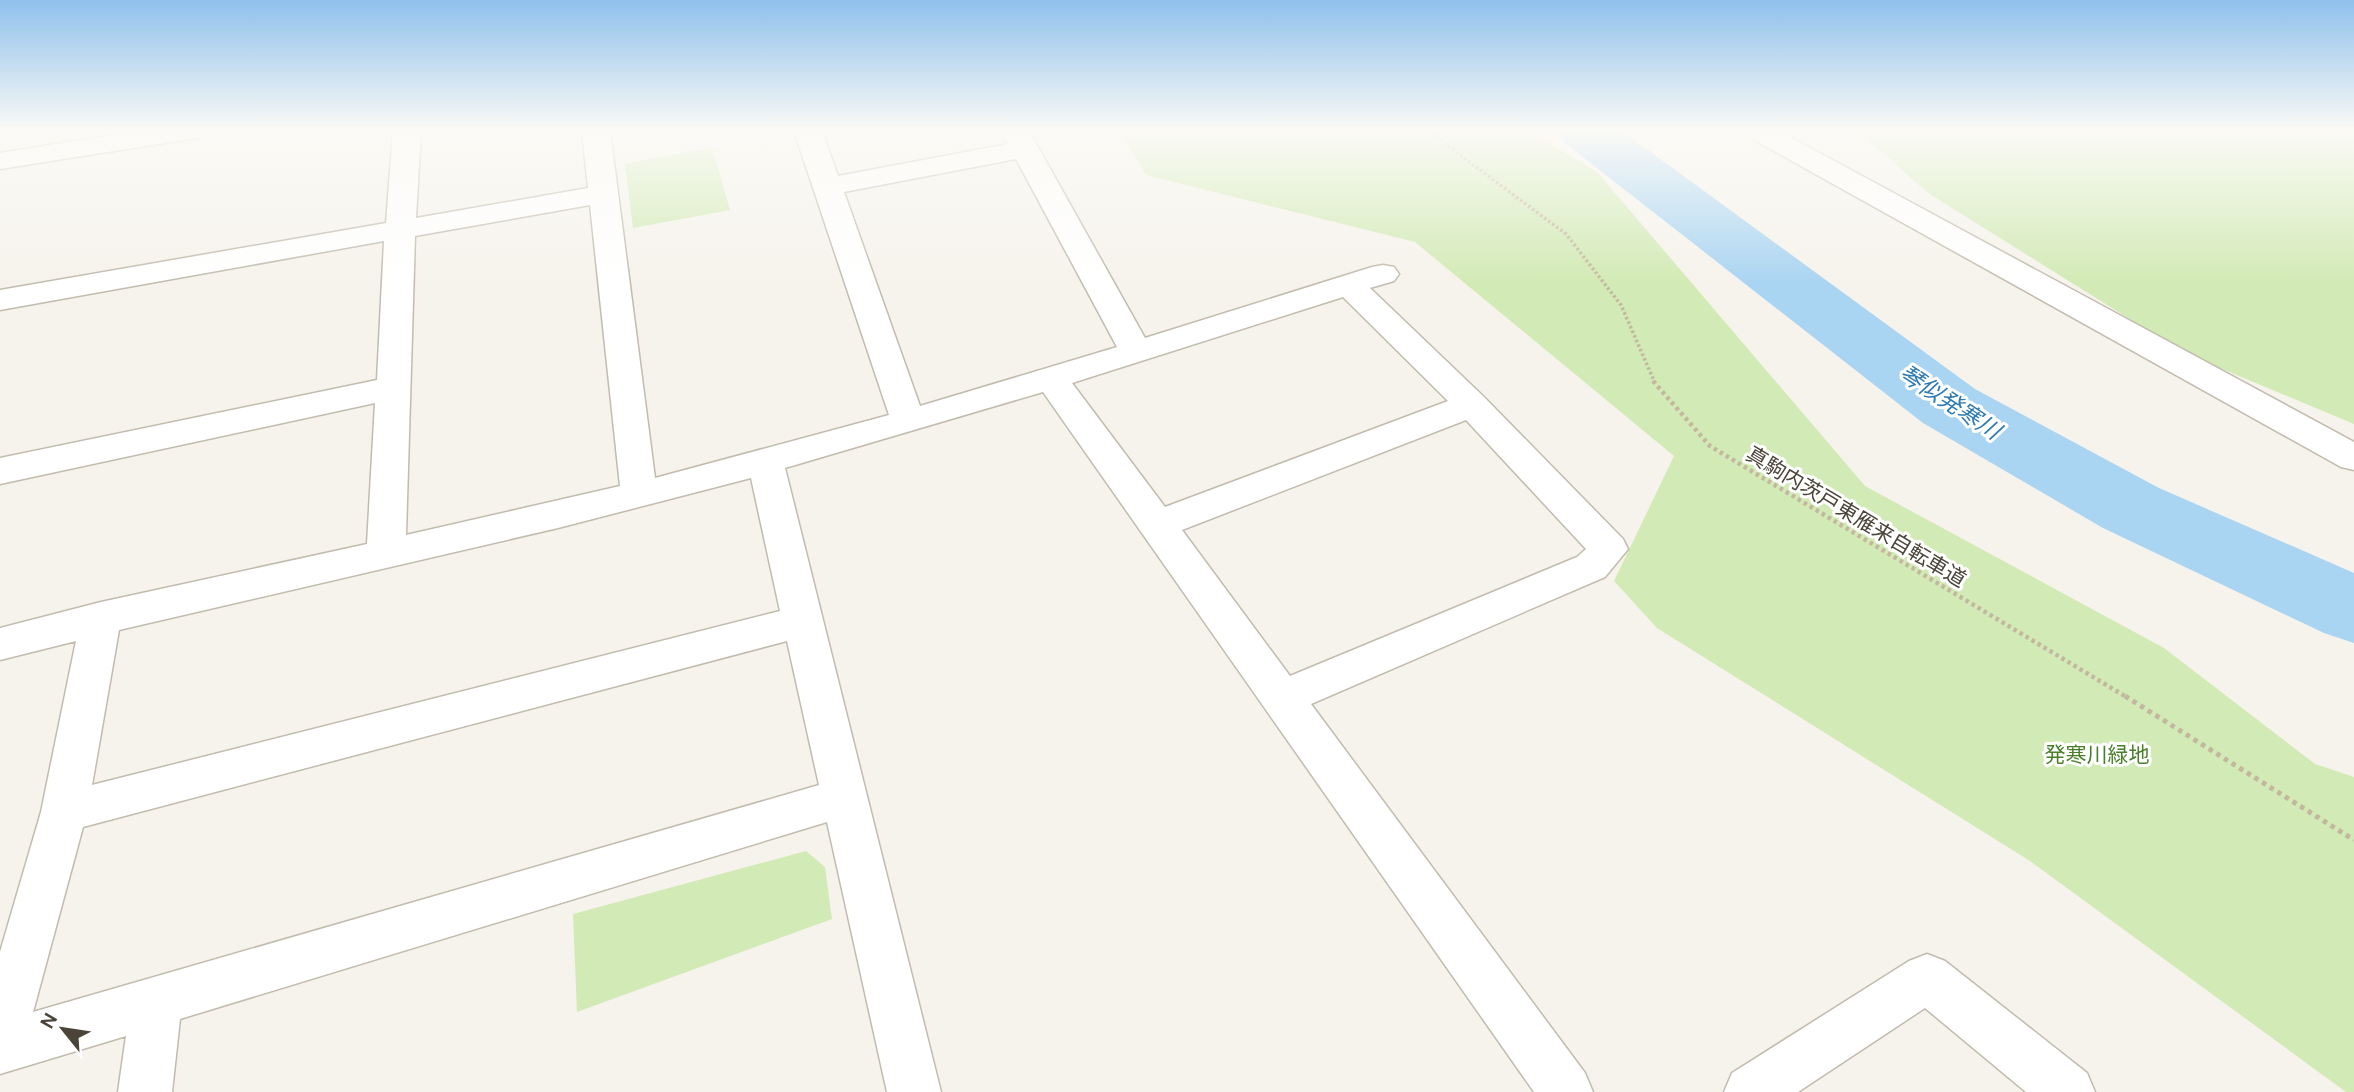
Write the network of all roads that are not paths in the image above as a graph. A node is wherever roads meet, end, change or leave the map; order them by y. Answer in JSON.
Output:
{"nodes":[{"id":1,"x":403,"y":182,"type":"edge"},
{"id":2,"x":602,"y":182,"type":"edge"},
{"id":3,"x":825,"y":182,"type":"edge"},
{"id":4,"x":848,"y":182,"type":"edge"},
{"id":5,"x":1043,"y":182,"type":"edge"},
{"id":6,"x":1852,"y":182,"type":"edge"},
{"id":7,"x":827,"y":187,"type":"junction"},
{"id":8,"x":603,"y":194,"type":"junction"},
{"id":9,"x":400,"y":230,"type":"junction"},
{"id":10,"x":0,"y":300,"type":"edge"},
{"id":11,"x":1136,"y":351,"type":"junction"},
{"id":12,"x":1050,"y":377,"type":"junction"},
{"id":13,"x":393,"y":388,"type":"junction"},
{"id":14,"x":1472,"y":405,"type":"junction"},
{"id":15,"x":908,"y":420,"type":"junction"},
{"id":16,"x":2354,"y":458,"type":"edge"},
{"id":17,"x":765,"y":460,"type":"junction"},
{"id":18,"x":0,"y":471,"type":"edge"},
{"id":19,"x":639,"y":495,"type":"junction"},
{"id":20,"x":1157,"y":525,"type":"junction"},
{"id":21,"x":386,"y":553,"type":"junction"},
{"id":22,"x":101,"y":618,"type":"junction"},
{"id":23,"x":803,"y":621,"type":"junction"},
{"id":24,"x":0,"y":644,"type":"edge"},
{"id":25,"x":1282,"y":698,"type":"junction"},
{"id":26,"x":845,"y":797,"type":"junction"},
{"id":27,"x":64,"y":812,"type":"junction"},
{"id":28,"x":156,"y":1002,"type":"junction"},
{"id":29,"x":0,"y":1040,"type":"edge"},
{"id":30,"x":0,"y":1048,"type":"edge"},
{"id":31,"x":145,"y":1092,"type":"edge"},
{"id":32,"x":915,"y":1092,"type":"edge"},
{"id":33,"x":1566,"y":1092,"type":"edge"},
{"id":34,"x":1751,"y":1092,"type":"edge"},
{"id":35,"x":2068,"y":1092,"type":"edge"}],
"edges":[{"from":1,"to":9,"type":"street"},
{"from":2,"to":8,"type":"street"},
{"from":3,"to":7,"type":"street"},
{"from":4,"to":7,"type":"street"},
{"from":5,"to":11,"type":"street"},
{"from":6,"to":16,"type":"street"},
{"from":7,"to":15,"type":"street"},
{"from":8,"to":9,"type":"street"},
{"from":8,"to":19,"type":"street"},
{"from":9,"to":10,"type":"street"},
{"from":9,"to":13,"type":"street"},
{"from":11,"to":12,"type":"street"},
{"from":11,"to":14,"type":"street"},
{"from":12,"to":15,"type":"street"},
{"from":12,"to":20,"type":"street"},
{"from":13,"to":18,"type":"street"},
{"from":13,"to":21,"type":"street"},
{"from":14,"to":20,"type":"street"},
{"from":14,"to":25,"type":"street"},
{"from":15,"to":17,"type":"street"},
{"from":17,"to":19,"type":"street"},
{"from":17,"to":23,"type":"street"},
{"from":19,"to":21,"type":"street"},
{"from":20,"to":25,"type":"street"},
{"from":21,"to":22,"type":"street"},
{"from":22,"to":24,"type":"street"},
{"from":22,"to":27,"type":"street"},
{"from":23,"to":26,"type":"street"},
{"from":23,"to":27,"type":"street"},
{"from":25,"to":33,"type":"street"},
{"from":26,"to":28,"type":"street"},
{"from":26,"to":32,"type":"street"},
{"from":27,"to":29,"type":"street"},
{"from":28,"to":30,"type":"street"},
{"from":28,"to":31,"type":"street"},
{"from":34,"to":35,"type":"street"}]}
